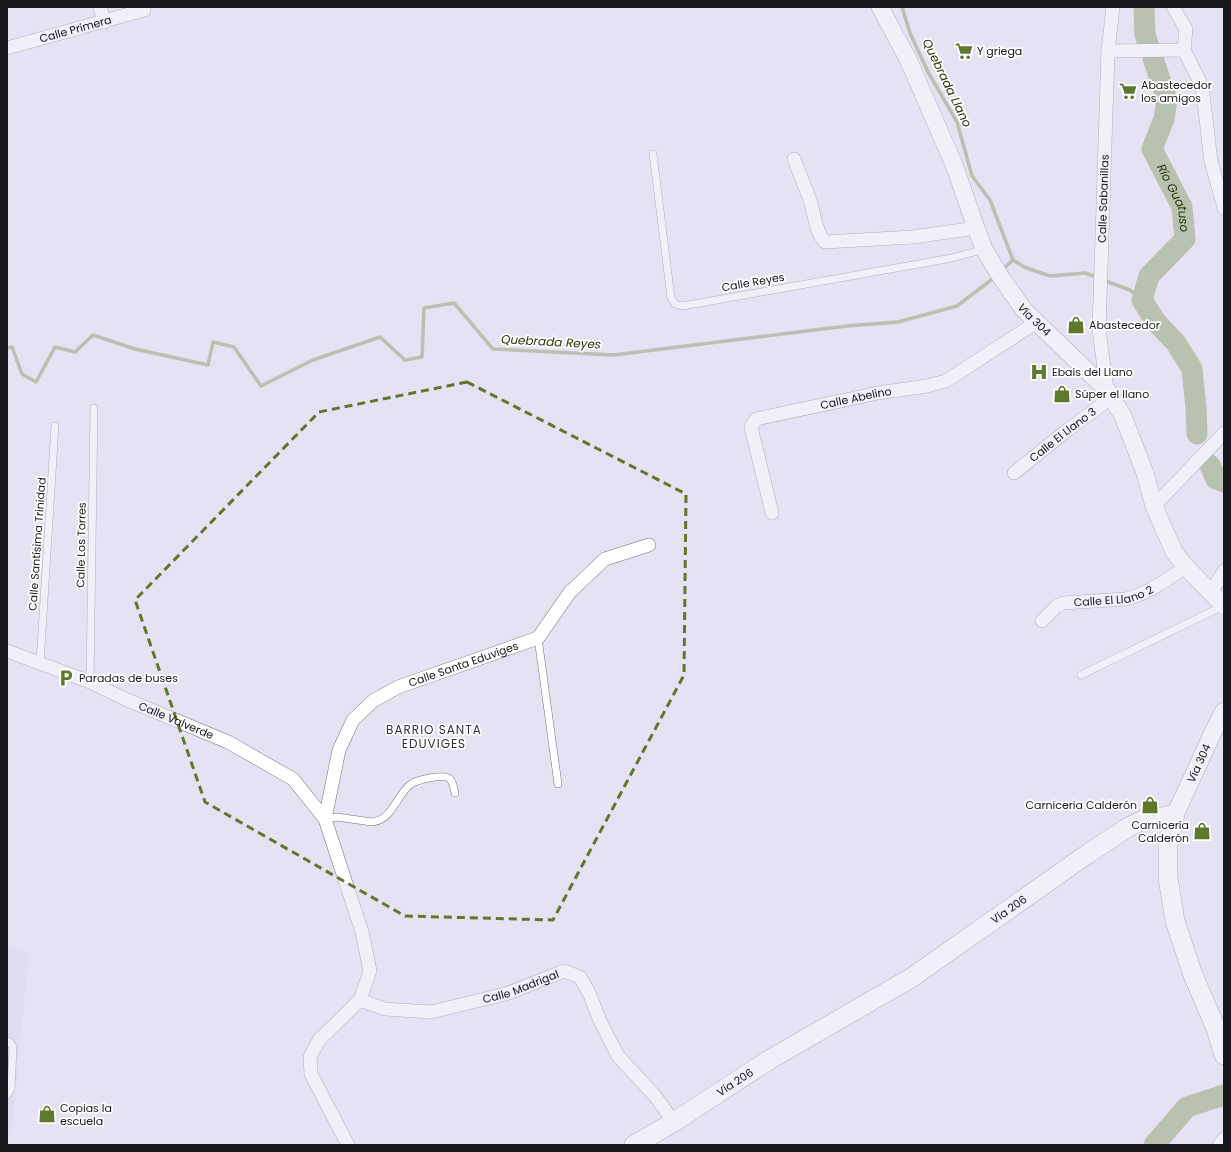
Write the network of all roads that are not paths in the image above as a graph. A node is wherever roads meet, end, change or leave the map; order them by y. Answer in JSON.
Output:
{"nodes":[{"id":1,"x":100,"y":7,"type":"edge"},
{"id":2,"x":880,"y":7,"type":"edge"},
{"id":3,"x":1112,"y":7,"type":"edge"},
{"id":4,"x":1173,"y":7,"type":"edge"},
{"id":5,"x":144,"y":10,"type":"dead end"},
{"id":6,"x":104,"y":22,"type":"junction"},
{"id":7,"x":7,"y":48,"type":"edge"},
{"id":8,"x":1184,"y":50,"type":"junction"},
{"id":9,"x":1108,"y":51,"type":"junction"},
{"id":10,"x":654,"y":154,"type":"dead end"},
{"id":11,"x":794,"y":159,"type":"dead end"},
{"id":12,"x":1224,"y":208,"type":"edge"},
{"id":13,"x":976,"y":228,"type":"junction"},
{"id":14,"x":984,"y":249,"type":"junction"},
{"id":15,"x":1037,"y":322,"type":"junction"},
{"id":16,"x":1109,"y":394,"type":"junction"},
{"id":17,"x":94,"y":408,"type":"dead end"},
{"id":18,"x":55,"y":426,"type":"dead end"},
{"id":19,"x":1224,"y":433,"type":"edge"},
{"id":20,"x":1014,"y":474,"type":"dead end"},
{"id":21,"x":1154,"y":506,"type":"junction"},
{"id":22,"x":772,"y":513,"type":"dead end"},
{"id":23,"x":649,"y":545,"type":"dead end"},
{"id":24,"x":1186,"y":567,"type":"junction"},
{"id":25,"x":1224,"y":571,"type":"edge"},
{"id":26,"x":1211,"y":592,"type":"junction"},
{"id":27,"x":1224,"y":606,"type":"edge"},
{"id":28,"x":1042,"y":621,"type":"dead end"},
{"id":29,"x":538,"y":638,"type":"junction"},
{"id":30,"x":7,"y":651,"type":"edge"},
{"id":31,"x":40,"y":664,"type":"junction"},
{"id":32,"x":1081,"y":675,"type":"dead end"},
{"id":33,"x":90,"y":682,"type":"junction"},
{"id":34,"x":1224,"y":711,"type":"edge"},
{"id":35,"x":558,"y":784,"type":"dead end"},
{"id":36,"x":455,"y":793,"type":"dead end"},
{"id":37,"x":1174,"y":815,"type":"junction"},
{"id":38,"x":325,"y":819,"type":"junction"},
{"id":39,"x":360,"y":1000,"type":"junction"},
{"id":40,"x":7,"y":1041,"type":"edge"},
{"id":41,"x":1224,"y":1055,"type":"edge"},
{"id":42,"x":7,"y":1095,"type":"edge"},
{"id":43,"x":674,"y":1122,"type":"junction"},
{"id":44,"x":1224,"y":1140,"type":"edge"},
{"id":45,"x":348,"y":1145,"type":"edge"},
{"id":46,"x":634,"y":1145,"type":"edge"},
{"id":47,"x":1219,"y":1145,"type":"edge"}],
"edges":[{"from":1,"to":6,"type":"street"},
{"from":2,"to":13,"type":"street","name":"Vía 304"},
{"from":3,"to":9,"type":"street","name":"Calle Sabanillas"},
{"from":4,"to":8,"type":"street"},
{"from":5,"to":6,"type":"street","name":"Calle Primera"},
{"from":6,"to":7,"type":"street","name":"Calle Primera"},
{"from":8,"to":9,"type":"street"},
{"from":8,"to":12,"type":"street"},
{"from":9,"to":16,"type":"street","name":"Calle Sabanillas"},
{"from":10,"to":14,"type":"lane","name":"Calle Reyes"},
{"from":11,"to":13,"type":"street"},
{"from":13,"to":14,"type":"street","name":"Vía 304"},
{"from":14,"to":15,"type":"street","name":"Vía 304"},
{"from":15,"to":16,"type":"street","name":"Vía 304"},
{"from":15,"to":22,"type":"street","name":"Calle Abelino"},
{"from":16,"to":20,"type":"street","name":"Calle El Llano 3"},
{"from":16,"to":21,"type":"street","name":"Vía 304"},
{"from":17,"to":33,"type":"lane","name":"Calle Los Torres"},
{"from":18,"to":31,"type":"lane","name":"Calle Santísima Trinidad"},
{"from":19,"to":21,"type":"street"},
{"from":21,"to":24,"type":"street","name":"Vía 304"},
{"from":23,"to":29,"type":"street"},
{"from":24,"to":26,"type":"street","name":"Vía 304"},
{"from":24,"to":28,"type":"street","name":"Calle El Llano 2"},
{"from":25,"to":26,"type":"street"},
{"from":26,"to":27,"type":"street","name":"Vía 304"},
{"from":27,"to":32,"type":"lane"},
{"from":29,"to":35,"type":"lane"},
{"from":29,"to":38,"type":"street","name":"Calle Santa Eduviges"},
{"from":30,"to":31,"type":"street","name":"Calle Valverde"},
{"from":31,"to":33,"type":"street","name":"Calle Valverde"},
{"from":33,"to":38,"type":"street","name":"Calle Valverde"},
{"from":34,"to":37,"type":"street","name":"Vía 304"},
{"from":36,"to":38,"type":"lane"},
{"from":37,"to":41,"type":"main road"},
{"from":37,"to":43,"type":"main road","name":"Vía 206"},
{"from":38,"to":39,"type":"street","name":"Calle Valverde"},
{"from":39,"to":43,"type":"street","name":"Calle Madrigal"},
{"from":39,"to":45,"type":"street","name":"Calle Valverde"},
{"from":40,"to":42,"type":"lane"},
{"from":43,"to":46,"type":"main road","name":"Vía 206"},
{"from":44,"to":47,"type":"street"}]}
